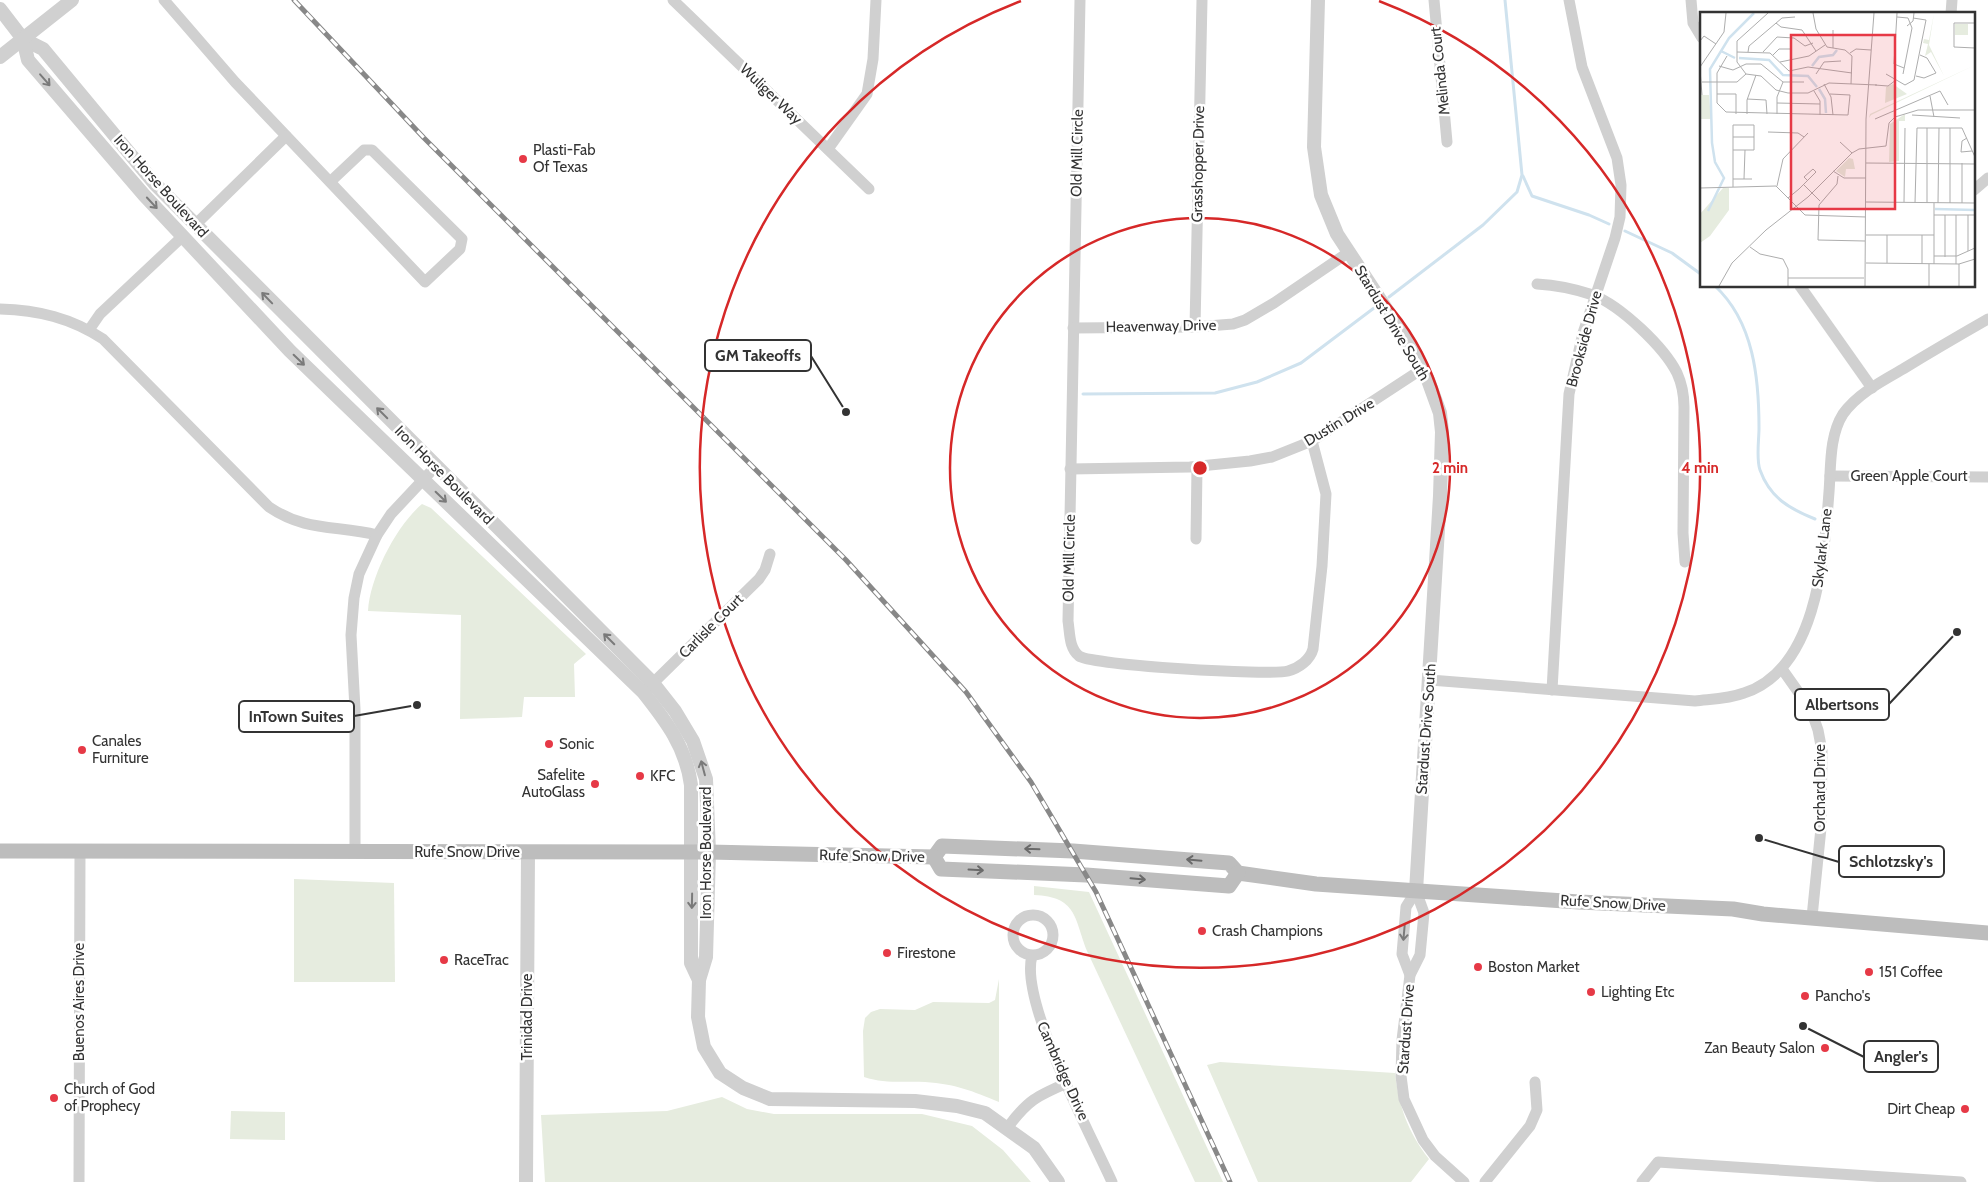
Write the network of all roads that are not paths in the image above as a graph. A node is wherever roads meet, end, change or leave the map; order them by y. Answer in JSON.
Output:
{"nodes":[{"id":1,"x":72,"y":0,"type":"edge"},
{"id":2,"x":164,"y":0,"type":"edge"},
{"id":3,"x":674,"y":0,"type":"edge"},
{"id":4,"x":876,"y":0,"type":"edge"},
{"id":5,"x":1080,"y":0,"type":"edge"},
{"id":6,"x":1202,"y":0,"type":"edge"},
{"id":7,"x":1318,"y":0,"type":"edge"},
{"id":8,"x":1434,"y":0,"type":"edge"},
{"id":9,"x":1569,"y":0,"type":"edge"},
{"id":10,"x":1691,"y":0,"type":"edge"},
{"id":11,"x":0,"y":10,"type":"edge"},
{"id":12,"x":1700,"y":35,"type":"edge"},
{"id":13,"x":23,"y":39,"type":"junction"},
{"id":14,"x":0,"y":57,"type":"edge"},
{"id":15,"x":286,"y":136,"type":"junction"},
{"id":16,"x":1447,"y":142,"type":"dead end"},
{"id":17,"x":828,"y":149,"type":"junction"},
{"id":18,"x":1988,"y":178,"type":"edge"},
{"id":19,"x":330,"y":182,"type":"junction"},
{"id":20,"x":1976,"y":188,"type":"edge"},
{"id":21,"x":869,"y":189,"type":"dead end"},
{"id":22,"x":195,"y":225,"type":"junction"},
{"id":23,"x":183,"y":236,"type":"junction"},
{"id":24,"x":1349,"y":252,"type":"junction"},
{"id":25,"x":1537,"y":284,"type":"dead end"},
{"id":26,"x":1801,"y":288,"type":"edge"},
{"id":27,"x":1595,"y":296,"type":"junction"},
{"id":28,"x":0,"y":309,"type":"edge"},
{"id":29,"x":1988,"y":319,"type":"edge"},
{"id":30,"x":1195,"y":327,"type":"junction"},
{"id":31,"x":1073,"y":328,"type":"junction"},
{"id":32,"x":89,"y":330,"type":"junction"},
{"id":33,"x":1422,"y":369,"type":"junction"},
{"id":34,"x":1872,"y":388,"type":"junction"},
{"id":35,"x":1312,"y":441,"type":"junction"},
{"id":36,"x":436,"y":466,"type":"junction"},
{"id":37,"x":1197,"y":467,"type":"junction"},
{"id":38,"x":1070,"y":469,"type":"junction"},
{"id":39,"x":1830,"y":476,"type":"junction"},
{"id":40,"x":1988,"y":477,"type":"edge"},
{"id":41,"x":424,"y":481,"type":"junction"},
{"id":42,"x":377,"y":535,"type":"junction"},
{"id":43,"x":1196,"y":539,"type":"dead end"},
{"id":44,"x":770,"y":554,"type":"dead end"},
{"id":45,"x":1685,"y":562,"type":"dead end"},
{"id":46,"x":1782,"y":669,"type":"junction"},
{"id":47,"x":1430,"y":680,"type":"junction"},
{"id":48,"x":648,"y":688,"type":"junction"},
{"id":49,"x":1552,"y":690,"type":"junction"},
{"id":50,"x":0,"y":851,"type":"edge"},
{"id":51,"x":80,"y":851,"type":"junction"},
{"id":52,"x":355,"y":852,"type":"junction"},
{"id":53,"x":528,"y":852,"type":"junction"},
{"id":54,"x":692,"y":852,"type":"junction"},
{"id":55,"x":709,"y":852,"type":"junction"},
{"id":56,"x":934,"y":857,"type":"junction"},
{"id":57,"x":1238,"y":873,"type":"junction"},
{"id":58,"x":1416,"y":891,"type":"junction"},
{"id":59,"x":1812,"y":917,"type":"junction"},
{"id":60,"x":1988,"y":933,"type":"edge"},
{"id":61,"x":1032,"y":956,"type":"dead end"},
{"id":62,"x":1410,"y":975,"type":"junction"},
{"id":63,"x":699,"y":980,"type":"junction"},
{"id":64,"x":1535,"y":1082,"type":"dead end"},
{"id":65,"x":1067,"y":1083,"type":"junction"},
{"id":66,"x":1008,"y":1127,"type":"junction"},
{"id":67,"x":1892,"y":1180,"type":"edge"},
{"id":68,"x":79,"y":1182,"type":"edge"},
{"id":69,"x":526,"y":1182,"type":"edge"},
{"id":70,"x":1058,"y":1182,"type":"edge"},
{"id":71,"x":1112,"y":1182,"type":"edge"},
{"id":72,"x":1464,"y":1182,"type":"edge"},
{"id":73,"x":1485,"y":1182,"type":"edge"},
{"id":74,"x":1642,"y":1182,"type":"edge"},
{"id":75,"x":1961,"y":1182,"type":"edge"}],
"edges":[{"from":1,"to":13,"type":"street"},
{"from":2,"to":15,"type":"street"},
{"from":3,"to":17,"type":"street","name":"Wuliger Way"},
{"from":4,"to":17,"type":"street"},
{"from":5,"to":31,"type":"street","name":"Old Mill Circle"},
{"from":6,"to":30,"type":"street","name":"Grasshopper Drive"},
{"from":7,"to":24,"type":"street","name":"Stardust Drive South"},
{"from":8,"to":16,"type":"street","name":"Melinda Court"},
{"from":9,"to":27,"type":"street","name":"Brookside Drive"},
{"from":10,"to":12,"type":"street"},
{"from":11,"to":13,"type":"street","name":"Iron Horse Boulevard"},
{"from":13,"to":14,"type":"street"},
{"from":13,"to":22,"type":"street","name":"Iron Horse Boulevard"},
{"from":13,"to":23,"type":"street","name":"Iron Horse Boulevard","one_way":true},
{"from":15,"to":19,"type":"street"},
{"from":15,"to":22,"type":"street"},
{"from":17,"to":21,"type":"street","name":"Wuliger Way"},
{"from":18,"to":20,"type":"street"},
{"from":19,"to":19,"type":"street"},
{"from":22,"to":23,"type":"street"},
{"from":36,"to":22,"type":"street","name":"Iron Horse Boulevard","one_way":true},
{"from":23,"to":32,"type":"street"},
{"from":23,"to":41,"type":"street","name":"Iron Horse Boulevard","one_way":true},
{"from":24,"to":30,"type":"street","name":"Heavenway Drive"},
{"from":24,"to":33,"type":"street","name":"Stardust Drive South"},
{"from":25,"to":27,"type":"street"},
{"from":26,"to":34,"type":"street"},
{"from":27,"to":45,"type":"street"},
{"from":27,"to":49,"type":"street","name":"Brookside Drive"},
{"from":28,"to":32,"type":"street"},
{"from":29,"to":34,"type":"street","name":"Skylark Lane"},
{"from":30,"to":31,"type":"street","name":"Heavenway Drive"},
{"from":31,"to":38,"type":"street","name":"Old Mill Circle"},
{"from":32,"to":42,"type":"street"},
{"from":33,"to":35,"type":"street","name":"Dustin Drive"},
{"from":33,"to":47,"type":"street","name":"Stardust Drive South"},
{"from":34,"to":39,"type":"street","name":"Skylark Lane"},
{"from":35,"to":37,"type":"street","name":"Dustin Drive"},
{"from":35,"to":38,"type":"street","name":"Old Mill Circle"},
{"from":36,"to":41,"type":"street"},
{"from":48,"to":36,"type":"street","name":"Iron Horse Boulevard","one_way":true},
{"from":37,"to":38,"type":"street","name":"Dustin Drive"},
{"from":37,"to":43,"type":"street"},
{"from":39,"to":40,"type":"street","name":"Green Apple Court"},
{"from":39,"to":46,"type":"street","name":"Skylark Lane"},
{"from":41,"to":42,"type":"street"},
{"from":41,"to":48,"type":"street","name":"Iron Horse Boulevard","one_way":true},
{"from":42,"to":52,"type":"street"},
{"from":44,"to":48,"type":"street","name":"Carlisle Court"},
{"from":46,"to":49,"type":"street","name":"Skylark Lane"},
{"from":46,"to":59,"type":"street","name":"Orchard Drive"},
{"from":47,"to":49,"type":"street","name":"Skylark Lane"},
{"from":47,"to":58,"type":"street","name":"Stardust Drive South"},
{"from":48,"to":54,"type":"street","name":"Iron Horse Boulevard"},
{"from":55,"to":48,"type":"street","name":"Iron Horse Boulevard","one_way":true},
{"from":50,"to":51,"type":"main road","name":"Rufe Snow Drive"},
{"from":51,"to":52,"type":"main road","name":"Rufe Snow Drive"},
{"from":51,"to":68,"type":"street","name":"Buenos Aires Drive"},
{"from":52,"to":53,"type":"main road","name":"Rufe Snow Drive"},
{"from":53,"to":54,"type":"main road","name":"Rufe Snow Drive"},
{"from":53,"to":69,"type":"street","name":"Trinidad Drive"},
{"from":54,"to":55,"type":"main road","name":"Rufe Snow Drive"},
{"from":54,"to":63,"type":"street","name":"Iron Horse Boulevard","one_way":true},
{"from":55,"to":56,"type":"main road","name":"Rufe Snow Drive"},
{"from":55,"to":63,"type":"street","name":"Iron Horse Boulevard"},
{"from":57,"to":56,"type":"main road","name":"Rufe Snow Drive","one_way":true},
{"from":56,"to":57,"type":"main road","name":"Rufe Snow Drive","one_way":true},
{"from":57,"to":58,"type":"main road","name":"Rufe Snow Drive"},
{"from":58,"to":59,"type":"main road","name":"Rufe Snow Drive"},
{"from":58,"to":62,"type":"street","name":"Stardust Drive"},
{"from":58,"to":62,"type":"street","name":"Stardust Drive","one_way":true},
{"from":59,"to":60,"type":"main road","name":"Rufe Snow Drive"},
{"from":61,"to":65,"type":"street","name":"Cambridge Drive"},
{"from":62,"to":72,"type":"street","name":"Stardust Drive"},
{"from":63,"to":66,"type":"street","name":"Iron Horse Boulevard"},
{"from":64,"to":73,"type":"street"},
{"from":65,"to":66,"type":"street"},
{"from":65,"to":71,"type":"street","name":"Cambridge Drive"},
{"from":66,"to":70,"type":"street","name":"Iron Horse Boulevard"},
{"from":67,"to":74,"type":"street"},
{"from":67,"to":75,"type":"street"}]}
